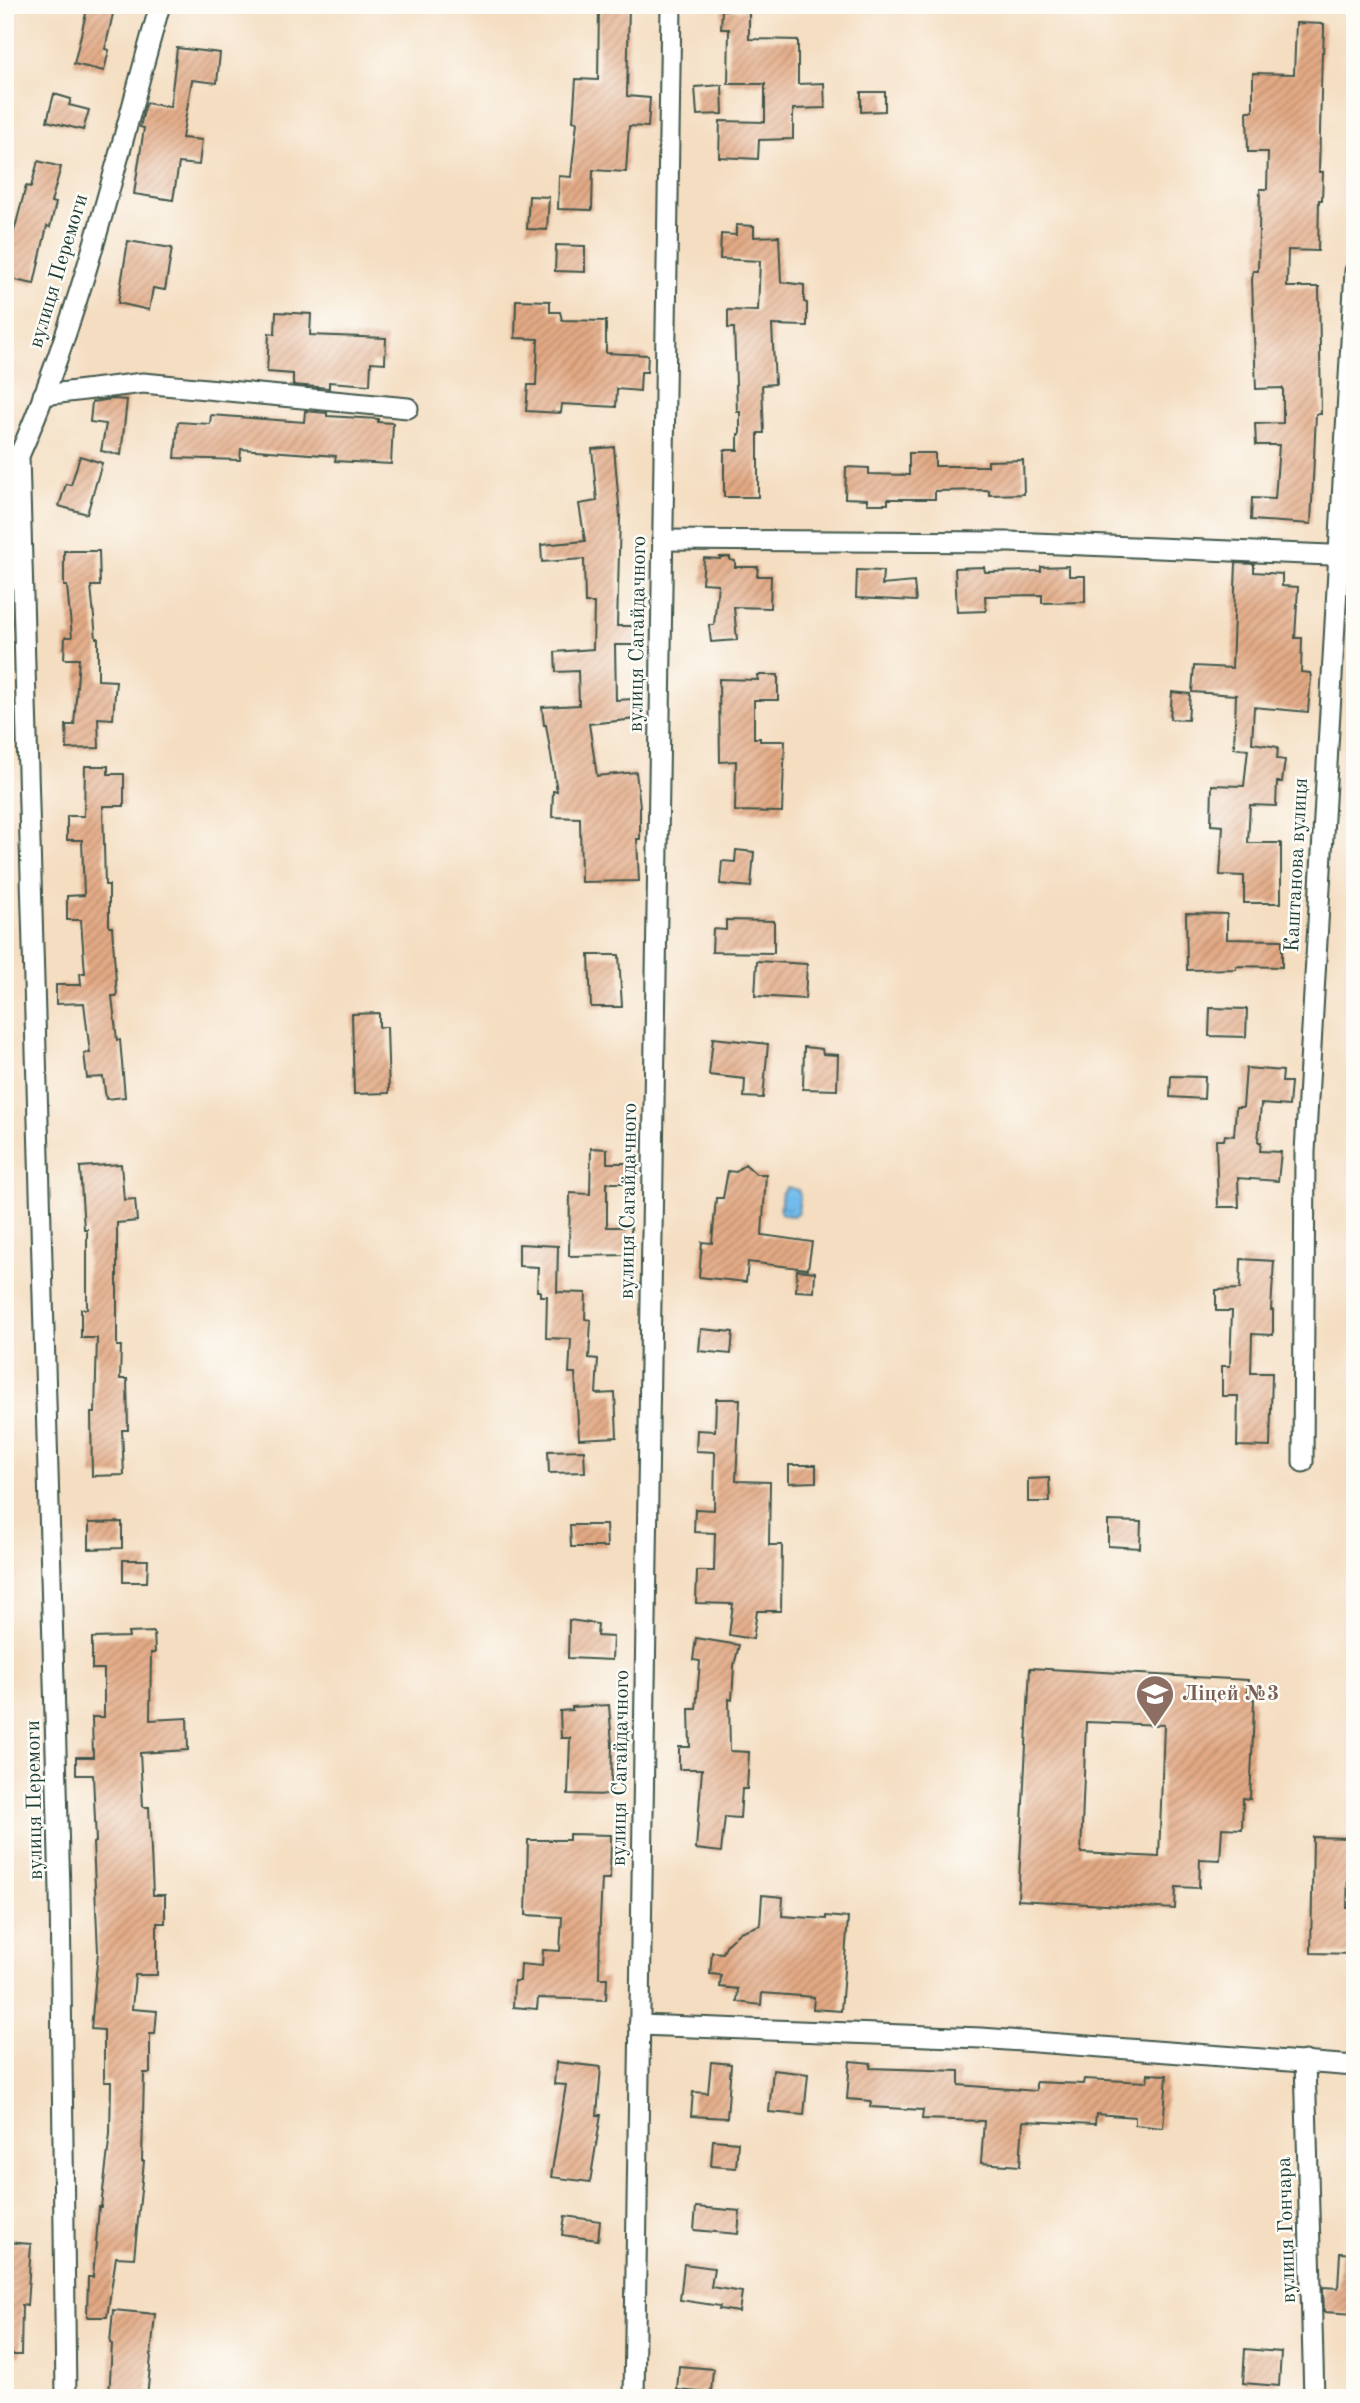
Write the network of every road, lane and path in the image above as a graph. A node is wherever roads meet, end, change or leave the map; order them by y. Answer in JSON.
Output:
{"nodes":[{"id":1,"x":160,"y":5,"type":"edge"},
{"id":2,"x":671,"y":5,"type":"edge"},
{"id":3,"x":1355,"y":271,"type":"edge"},
{"id":4,"x":43,"y":395,"type":"junction"},
{"id":5,"x":408,"y":408,"type":"dead end"},
{"id":6,"x":12,"y":458,"type":"edge"},
{"id":7,"x":662,"y":540,"type":"junction"},
{"id":8,"x":1346,"y":556,"type":"edge"},
{"id":9,"x":1303,"y":1462,"type":"dead end"},
{"id":10,"x":639,"y":2025,"type":"junction"},
{"id":11,"x":1305,"y":2061,"type":"junction"},
{"id":12,"x":1355,"y":2066,"type":"edge"},
{"id":13,"x":66,"y":2398,"type":"edge"},
{"id":14,"x":634,"y":2398,"type":"edge"},
{"id":15,"x":1314,"y":2398,"type":"edge"}],
"edges":[{"from":1,"to":4,"type":"street","name":"вулиця Перемоги"},
{"from":2,"to":7,"type":"street","name":"вулиця Сагайдачного"},
{"from":3,"to":8,"type":"street","name":"Каштанова вулиця"},
{"from":4,"to":5,"type":"street"},
{"from":4,"to":6,"type":"street","name":"вулиця Перемоги"},
{"from":6,"to":13,"type":"street","name":"вулиця Перемоги"},
{"from":7,"to":8,"type":"street"},
{"from":7,"to":10,"type":"street","name":"вулиця Сагайдачного"},
{"from":8,"to":9,"type":"street","name":"Каштанова вулиця"},
{"from":10,"to":11,"type":"street"},
{"from":10,"to":14,"type":"street","name":"вулиця Сагайдачного"},
{"from":11,"to":12,"type":"street"},
{"from":11,"to":15,"type":"street","name":"вулиця Гончара"}]}
